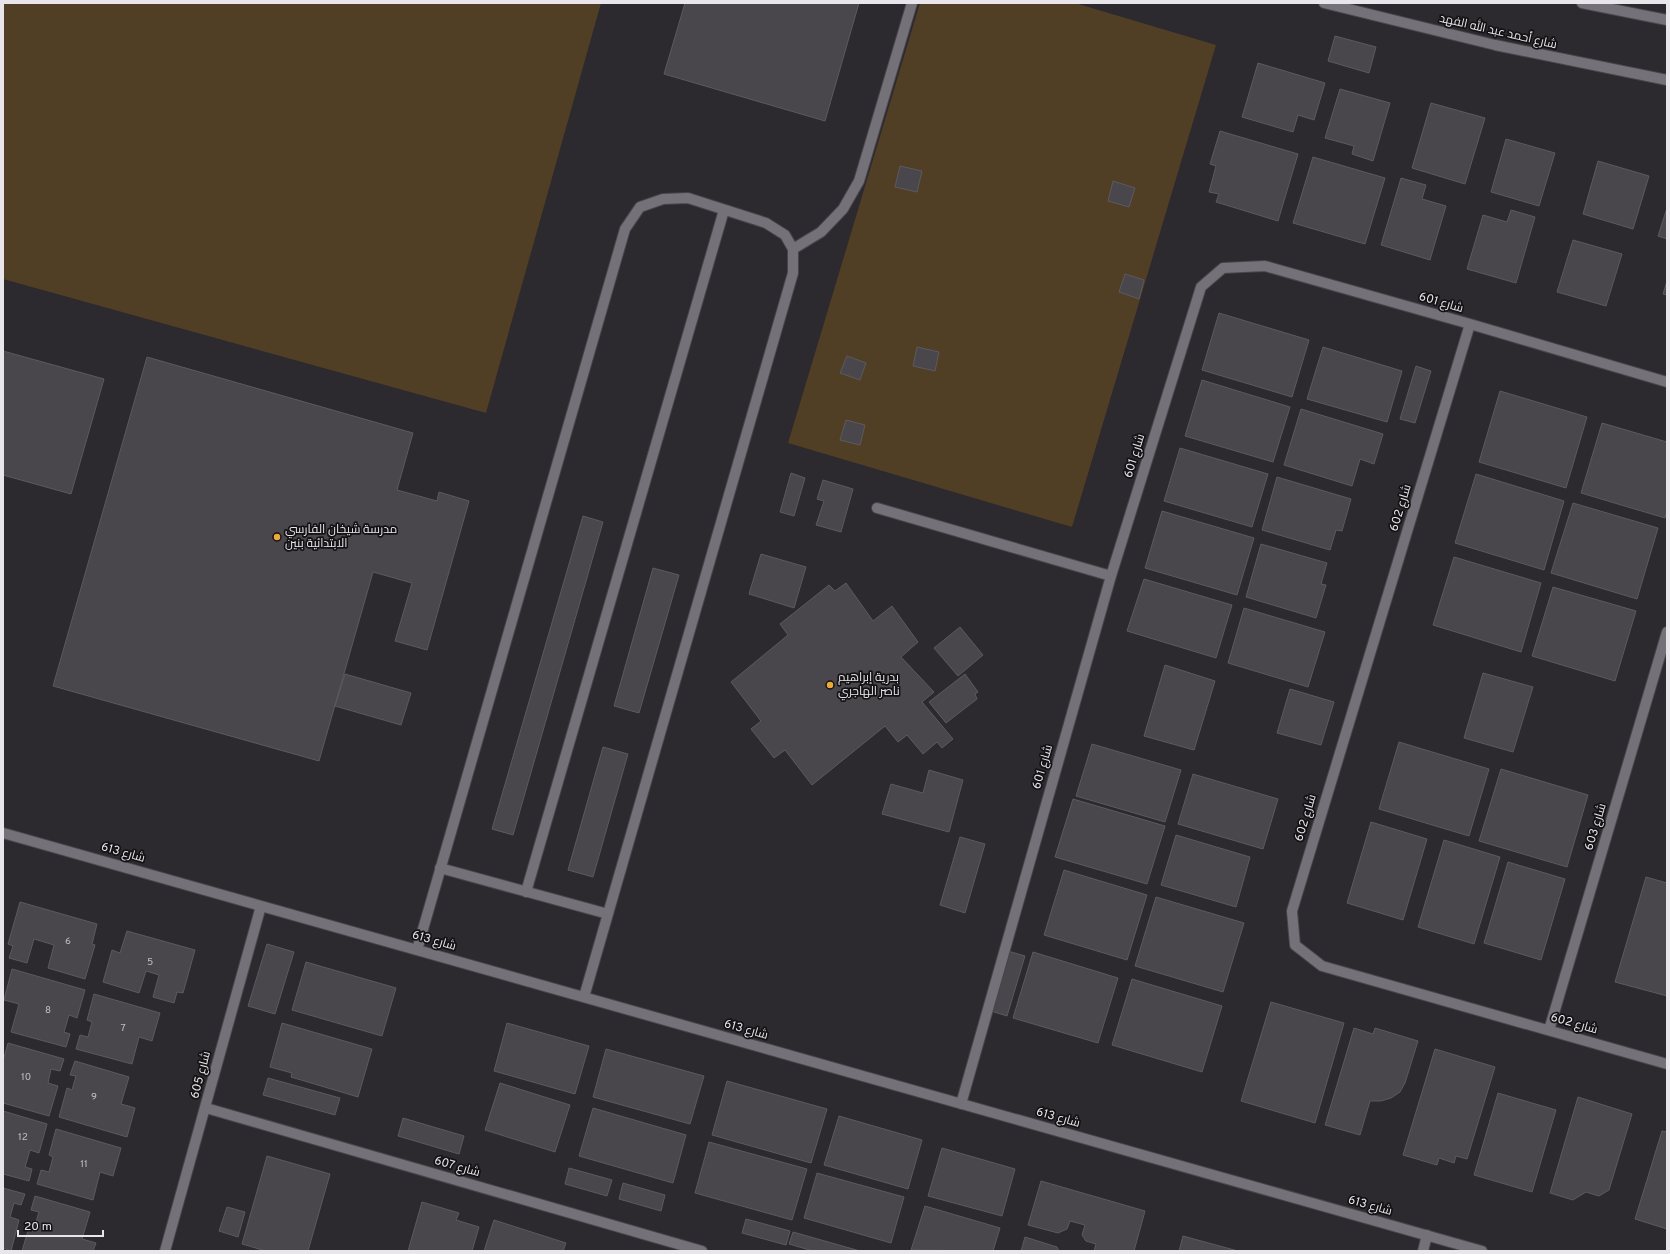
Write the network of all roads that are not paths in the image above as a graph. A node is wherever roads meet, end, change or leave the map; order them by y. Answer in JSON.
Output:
{"nodes":[{"id":1,"x":912,"y":3,"type":"edge"},
{"id":2,"x":1324,"y":3,"type":"edge"},
{"id":3,"x":1582,"y":3,"type":"edge"},
{"id":4,"x":1667,"y":20,"type":"edge"},
{"id":5,"x":1667,"y":80,"type":"edge"},
{"id":6,"x":724,"y":210,"type":"junction"},
{"id":7,"x":793,"y":250,"type":"junction"},
{"id":8,"x":1470,"y":324,"type":"junction"},
{"id":9,"x":1667,"y":382,"type":"edge"},
{"id":10,"x":877,"y":508,"type":"dead end"},
{"id":11,"x":1111,"y":576,"type":"junction"},
{"id":12,"x":1667,"y":632,"type":"edge"},
{"id":13,"x":3,"y":833,"type":"edge"},
{"id":14,"x":440,"y":868,"type":"junction"},
{"id":15,"x":526,"y":892,"type":"junction"},
{"id":16,"x":261,"y":906,"type":"junction"},
{"id":17,"x":608,"y":914,"type":"junction"},
{"id":18,"x":417,"y":950,"type":"junction"},
{"id":19,"x":584,"y":997,"type":"junction"},
{"id":20,"x":1549,"y":1030,"type":"junction"},
{"id":21,"x":1667,"y":1064,"type":"edge"},
{"id":22,"x":961,"y":1104,"type":"junction"},
{"id":23,"x":206,"y":1108,"type":"junction"},
{"id":24,"x":1427,"y":1236,"type":"junction"},
{"id":25,"x":165,"y":1251,"type":"edge"},
{"id":26,"x":702,"y":1251,"type":"edge"},
{"id":27,"x":1423,"y":1251,"type":"edge"},
{"id":28,"x":1482,"y":1251,"type":"edge"}],
"edges":[{"from":1,"to":7,"type":"street"},
{"from":2,"to":5,"type":"street","name":"شارع أحمد عبد الله الفهد"},
{"from":3,"to":4,"type":"street"},
{"from":6,"to":7,"type":"street"},
{"from":6,"to":14,"type":"street"},
{"from":6,"to":15,"type":"street"},
{"from":7,"to":17,"type":"street"},
{"from":8,"to":9,"type":"street","name":"شارع 601"},
{"from":8,"to":11,"type":"street","name":"شارع 601"},
{"from":8,"to":20,"type":"street","name":"شارع 602"},
{"from":10,"to":11,"type":"street"},
{"from":11,"to":22,"type":"street","name":"شارع 601"},
{"from":12,"to":20,"type":"street","name":"شارع 603"},
{"from":13,"to":16,"type":"street","name":"شارع 613"},
{"from":14,"to":15,"type":"street"},
{"from":14,"to":18,"type":"street"},
{"from":15,"to":17,"type":"street"},
{"from":16,"to":18,"type":"street","name":"شارع 613"},
{"from":16,"to":23,"type":"street","name":"شارع 605"},
{"from":17,"to":19,"type":"street"},
{"from":18,"to":19,"type":"street","name":"شارع 613"},
{"from":19,"to":22,"type":"street","name":"شارع 613"},
{"from":20,"to":21,"type":"street","name":"شارع 602"},
{"from":22,"to":24,"type":"street","name":"شارع 613"},
{"from":23,"to":25,"type":"street","name":"شارع 605"},
{"from":23,"to":26,"type":"street","name":"شارع 607"},
{"from":24,"to":27,"type":"street"},
{"from":24,"to":28,"type":"street","name":"شارع 613"}]}
